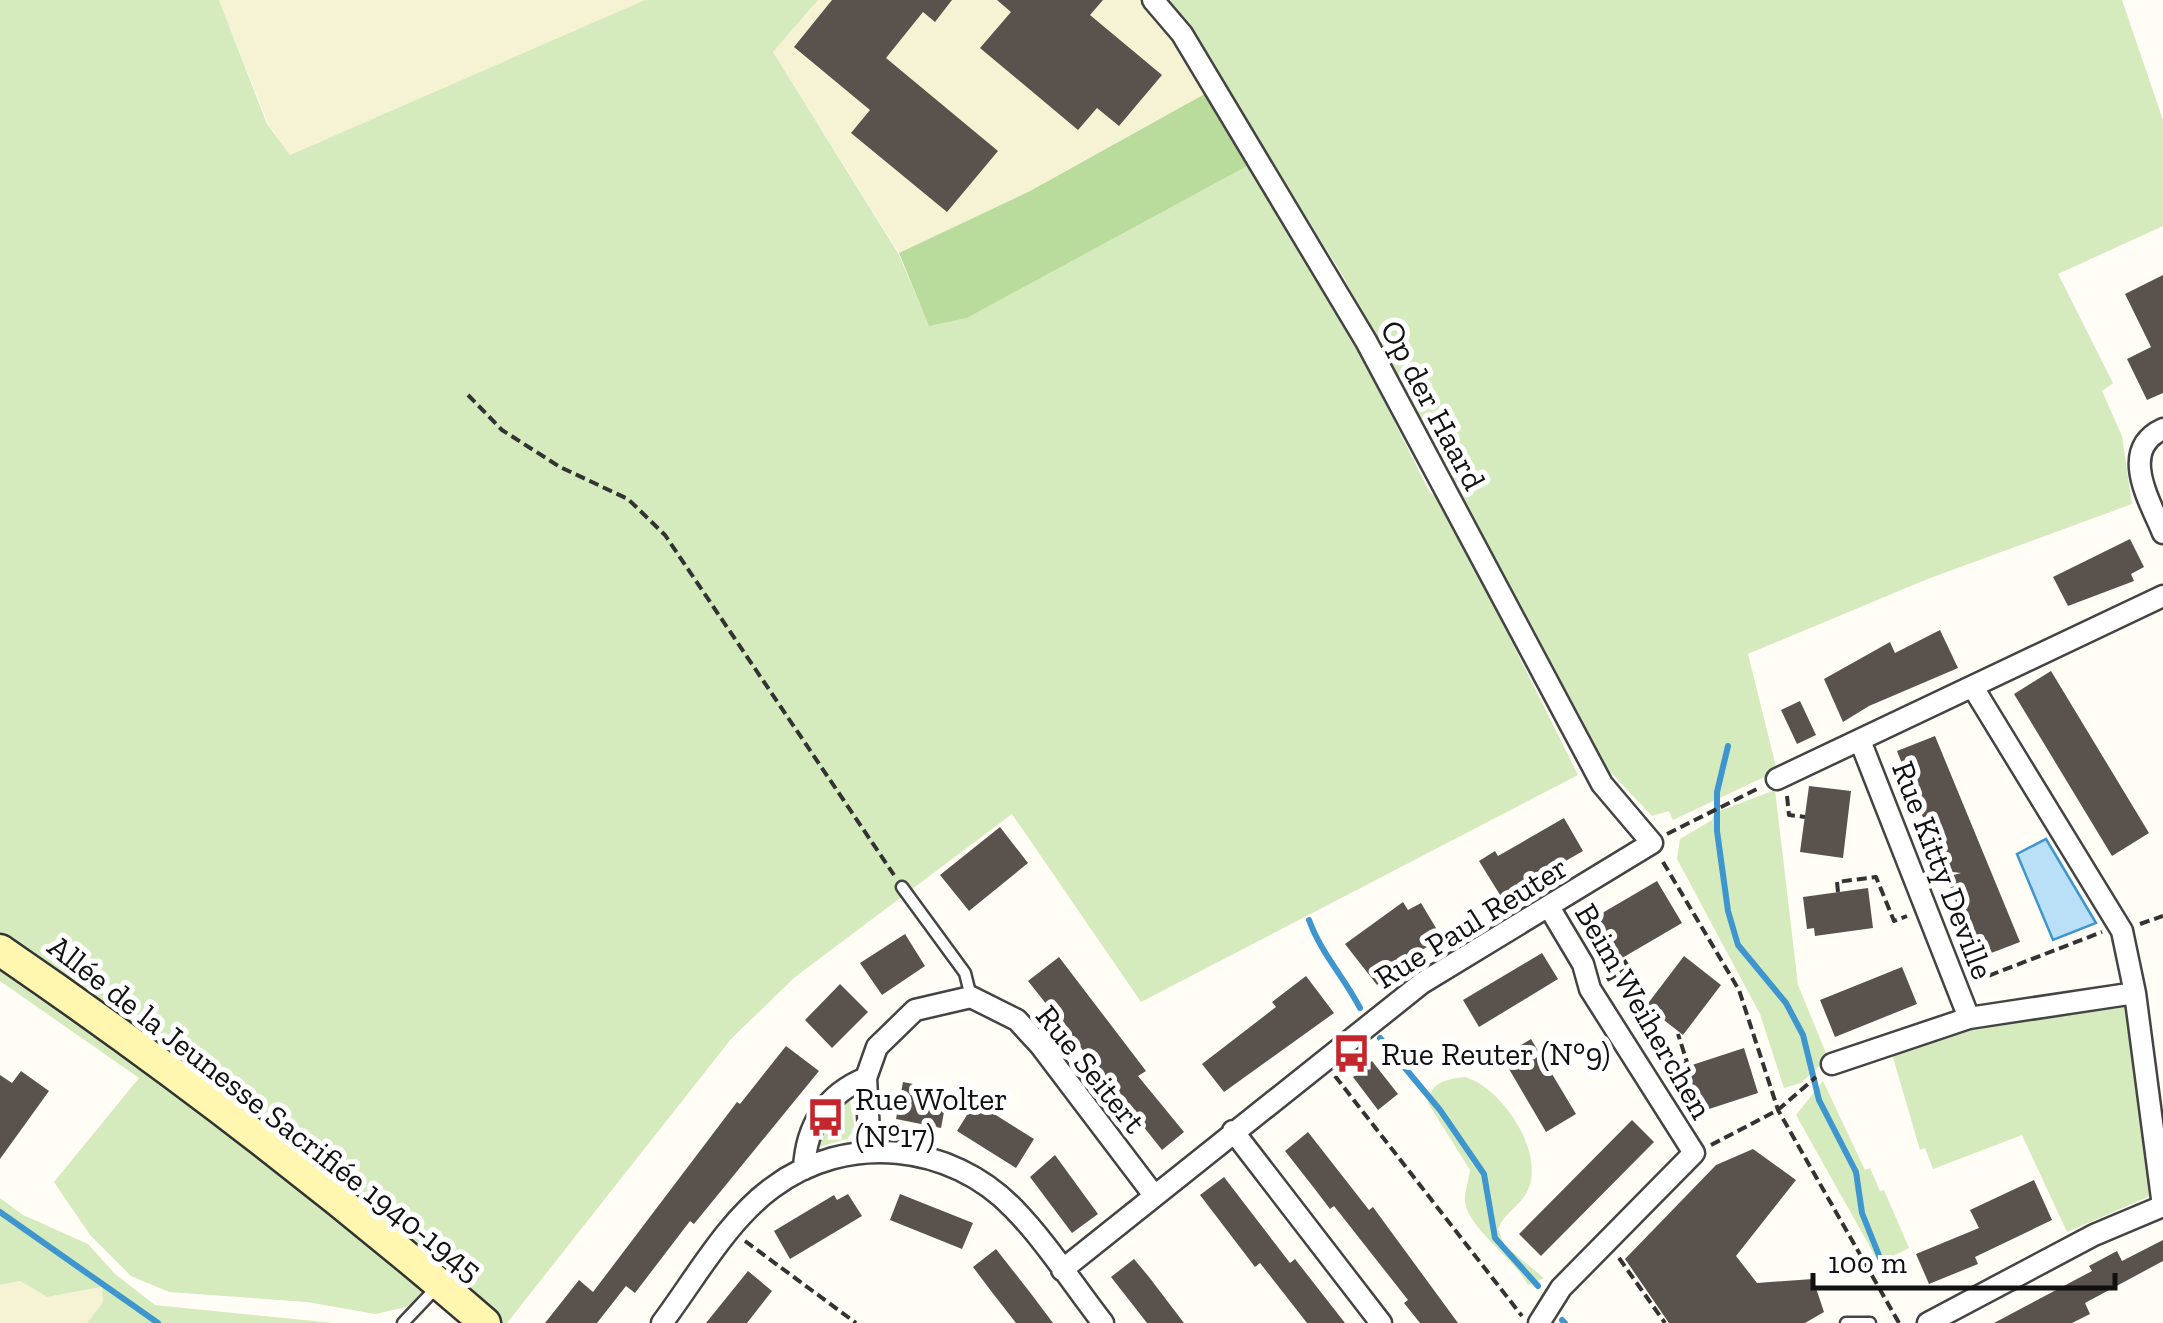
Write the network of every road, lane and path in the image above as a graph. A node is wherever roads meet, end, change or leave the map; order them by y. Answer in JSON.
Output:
{"nodes":[{"id":1,"x":1152,"y":0,"type":"edge"},
{"id":2,"x":468,"y":395,"type":"dead end"},
{"id":3,"x":2163,"y":430,"type":"edge"},
{"id":4,"x":2163,"y":534,"type":"edge"},
{"id":5,"x":2163,"y":596,"type":"edge"},
{"id":6,"x":1974,"y":689,"type":"junction"},
{"id":7,"x":1861,"y":744,"type":"junction"},
{"id":8,"x":1781,"y":778,"type":"junction"},
{"id":9,"x":1805,"y":817,"type":"dead end"},
{"id":10,"x":1652,"y":843,"type":"junction"},
{"id":11,"x":902,"y":887,"type":"joint"},
{"id":12,"x":1838,"y":892,"type":"dead end"},
{"id":13,"x":1549,"y":908,"type":"junction"},
{"id":14,"x":1926,"y":909,"type":"junction"},
{"id":15,"x":2163,"y":916,"type":"edge"},
{"id":16,"x":2122,"y":930,"type":"junction"},
{"id":17,"x":0,"y":950,"type":"edge"},
{"id":18,"x":1624,"y":960,"type":"dead end"},
{"id":19,"x":1957,"y":988,"type":"junction"},
{"id":20,"x":2135,"y":993,"type":"junction"},
{"id":21,"x":971,"y":997,"type":"junction"},
{"id":22,"x":1648,"y":998,"type":"dead end"},
{"id":23,"x":1969,"y":1018,"type":"junction"},
{"id":24,"x":1678,"y":1034,"type":"dead end"},
{"id":25,"x":1323,"y":1060,"type":"junction"},
{"id":26,"x":1832,"y":1064,"type":"dead end"},
{"id":27,"x":1674,"y":1070,"type":"dead end"},
{"id":28,"x":866,"y":1078,"type":"junction"},
{"id":29,"x":1805,"y":1087,"type":"dead end"},
{"id":30,"x":1778,"y":1110,"type":"junction"},
{"id":31,"x":1233,"y":1131,"type":"junction"},
{"id":32,"x":870,"y":1150,"type":"junction"},
{"id":33,"x":1694,"y":1154,"type":"junction"},
{"id":34,"x":804,"y":1169,"type":"junction"},
{"id":35,"x":1153,"y":1194,"type":"junction"},
{"id":36,"x":2163,"y":1206,"type":"edge"},
{"id":37,"x":746,"y":1241,"type":"dead end"},
{"id":38,"x":1607,"y":1242,"type":"junction"},
{"id":39,"x":1062,"y":1270,"type":"junction"},
{"id":40,"x":440,"y":1284,"type":"junction"},
{"id":41,"x":846,"y":1317,"type":"junction"},
{"id":42,"x":1530,"y":1319,"type":"edge"},
{"id":43,"x":403,"y":1323,"type":"edge"},
{"id":44,"x":485,"y":1323,"type":"edge"},
{"id":45,"x":662,"y":1323,"type":"edge"},
{"id":46,"x":842,"y":1323,"type":"edge"},
{"id":47,"x":856,"y":1323,"type":"edge"},
{"id":48,"x":1103,"y":1323,"type":"edge"},
{"id":49,"x":1381,"y":1323,"type":"edge"},
{"id":50,"x":1665,"y":1323,"type":"edge"},
{"id":51,"x":1846,"y":1323,"type":"edge"},
{"id":52,"x":1870,"y":1323,"type":"edge"},
{"id":53,"x":1899,"y":1323,"type":"edge"},
{"id":54,"x":1928,"y":1323,"type":"edge"}],
"edges":[{"from":1,"to":10,"type":"street","name":"Op der Haard"},
{"from":2,"to":11,"type":"path"},
{"from":3,"to":4,"type":"street"},
{"from":5,"to":6,"type":"street","name":"Rue Kitty Deville"},
{"from":6,"to":7,"type":"street","name":"Rue Kitty Deville"},
{"from":6,"to":16,"type":"street"},
{"from":7,"to":8,"type":"street","name":"Rue Kitty Deville"},
{"from":7,"to":14,"type":"street","name":"Rue Kitty Deville"},
{"from":8,"to":9,"type":"path"},
{"from":8,"to":10,"type":"path"},
{"from":10,"to":13,"type":"street","name":"Rue Paul Reuter"},
{"from":10,"to":30,"type":"path"},
{"from":11,"to":21,"type":"lane"},
{"from":12,"to":14,"type":"path"},
{"from":13,"to":25,"type":"street","name":"Rue Paul Reuter"},
{"from":13,"to":33,"type":"street","name":"Beim Weiherchen"},
{"from":14,"to":19,"type":"street","name":"Rue Kitty Deville"},
{"from":15,"to":16,"type":"path"},
{"from":16,"to":19,"type":"path"},
{"from":16,"to":20,"type":"street"},
{"from":17,"to":40,"type":"main road","name":"Allée de la Jeunesse Sacrifiée 1940-1945"},
{"from":18,"to":22,"type":"path"},
{"from":19,"to":23,"type":"street","name":"Rue Kitty Deville"},
{"from":20,"to":23,"type":"street","name":"Rue Kitty Deville"},
{"from":20,"to":36,"type":"street"},
{"from":21,"to":28,"type":"street"},
{"from":21,"to":35,"type":"street","name":"Rue Seitert"},
{"from":23,"to":26,"type":"street","name":"Rue Kitty Deville"},
{"from":24,"to":27,"type":"path"},
{"from":25,"to":31,"type":"street","name":"Rue Paul Reuter"},
{"from":25,"to":42,"type":"path"},
{"from":28,"to":32,"type":"street"},
{"from":28,"to":34,"type":"street"},
{"from":29,"to":30,"type":"path"},
{"from":30,"to":33,"type":"path"},
{"from":30,"to":53,"type":"path"},
{"from":31,"to":35,"type":"street","name":"Rue Paul Reuter"},
{"from":31,"to":49,"type":"street"},
{"from":32,"to":34,"type":"street"},
{"from":32,"to":39,"type":"street"},
{"from":33,"to":38,"type":"street","name":"Beim Weiherchen"},
{"from":34,"to":45,"type":"street"},
{"from":35,"to":39,"type":"street","name":"Rue Paul Reuter"},
{"from":36,"to":54,"type":"street"},
{"from":37,"to":41,"type":"path"},
{"from":38,"to":42,"type":"street","name":"Beim Weiherchen"},
{"from":38,"to":50,"type":"path"},
{"from":39,"to":48,"type":"street"},
{"from":40,"to":43,"type":"lane"},
{"from":40,"to":44,"type":"main road","name":"Allée de la Jeunesse Sacrifiée 1940-1945"},
{"from":41,"to":46,"type":"path"},
{"from":41,"to":47,"type":"path"},
{"from":51,"to":52,"type":"lane"}]}
